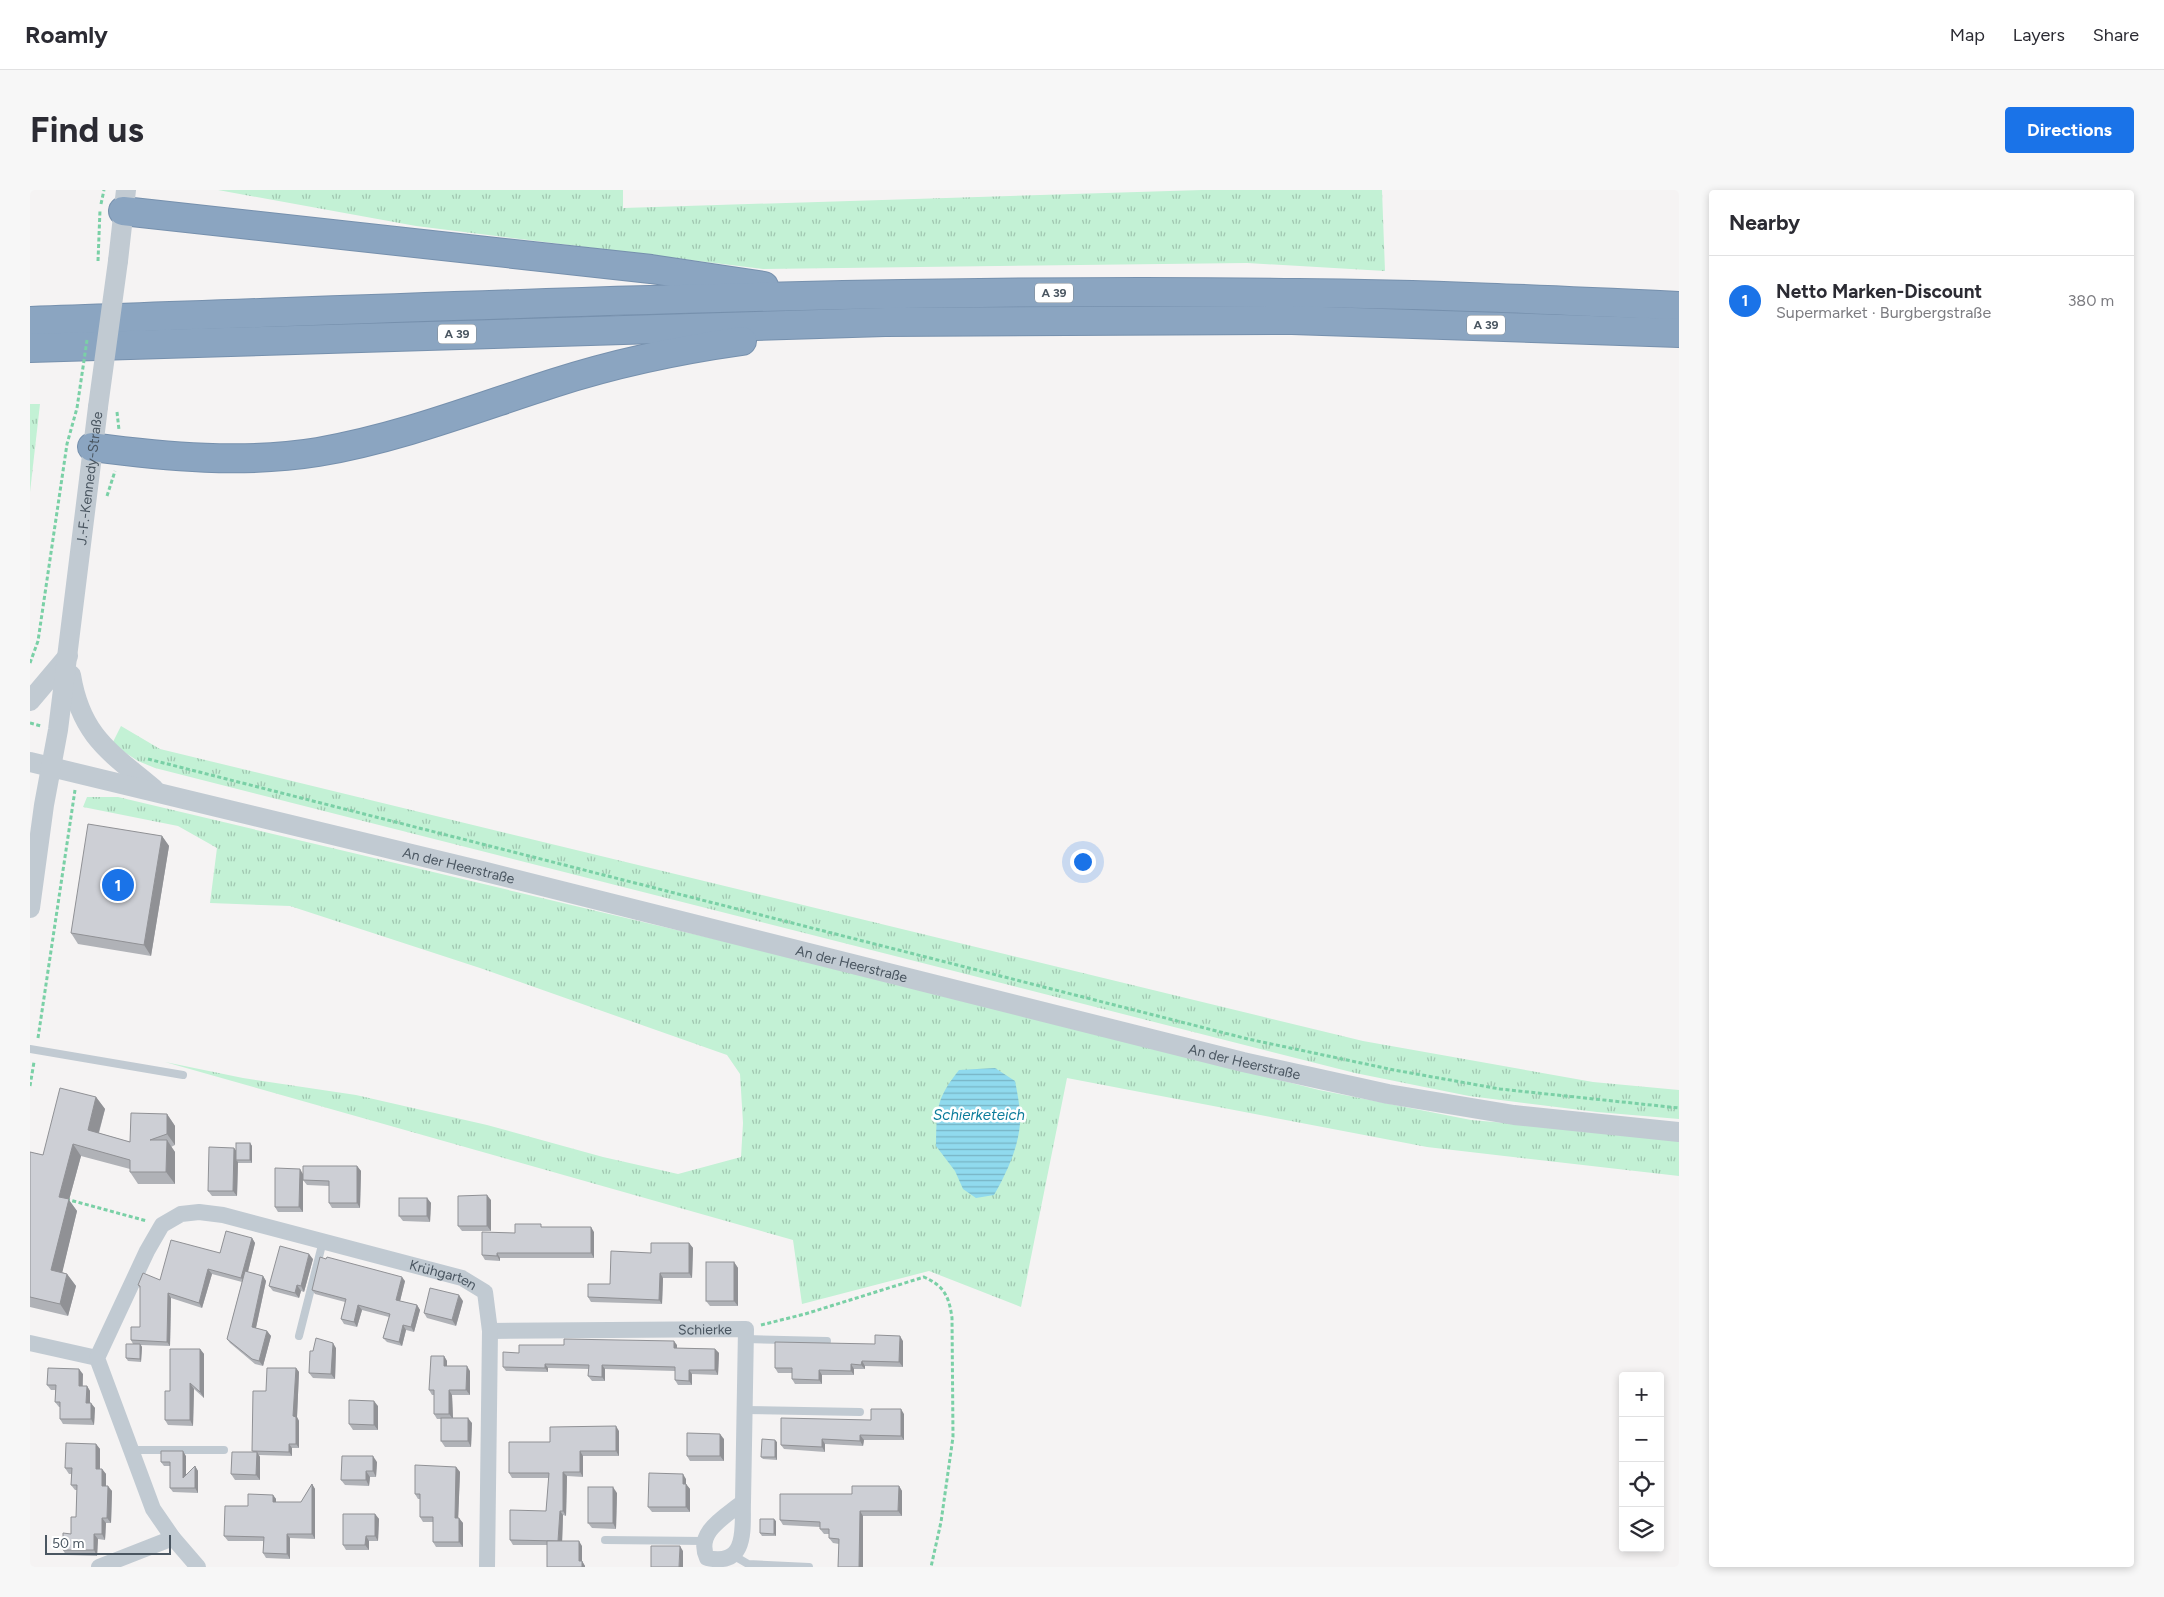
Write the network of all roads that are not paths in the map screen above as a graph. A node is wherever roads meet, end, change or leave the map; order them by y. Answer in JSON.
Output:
{"nodes":[{"id":1,"x":125,"y":201,"type":"edge"},
{"id":2,"x":815,"y":296,"type":"junction"},
{"id":3,"x":1679,"y":306,"type":"edge"},
{"id":4,"x":30,"y":321,"type":"edge"},
{"id":5,"x":885,"y":322,"type":"junction"},
{"id":6,"x":1679,"y":333,"type":"edge"},
{"id":7,"x":30,"y":348,"type":"edge"},
{"id":8,"x":92,"y":447,"type":"junction"},
{"id":9,"x":68,"y":656,"type":"junction"},
{"id":10,"x":30,"y":701,"type":"edge"},
{"id":11,"x":30,"y":762,"type":"edge"},
{"id":12,"x":52,"y":767,"type":"junction"},
{"id":13,"x":157,"y":792,"type":"junction"},
{"id":14,"x":30,"y":818,"type":"edge"},
{"id":15,"x":39,"y":837,"type":"junction"},
{"id":16,"x":30,"y":908,"type":"edge"},
{"id":17,"x":33,"y":1050,"type":"edge"},
{"id":18,"x":183,"y":1075,"type":"dead end"},
{"id":19,"x":1679,"y":1132,"type":"edge"},
{"id":20,"x":323,"y":1241,"type":"junction"},
{"id":21,"x":490,"y":1331,"type":"junction"},
{"id":22,"x":746,"y":1334,"type":"junction"},
{"id":23,"x":299,"y":1336,"type":"dead end"},
{"id":24,"x":827,"y":1341,"type":"edge"},
{"id":25,"x":30,"y":1343,"type":"edge"},
{"id":26,"x":98,"y":1358,"type":"junction"},
{"id":27,"x":744,"y":1410,"type":"junction"},
{"id":28,"x":860,"y":1412,"type":"dead end"},
{"id":29,"x":133,"y":1450,"type":"junction"},
{"id":30,"x":224,"y":1450,"type":"dead end"},
{"id":31,"x":743,"y":1502,"type":"junction"},
{"id":32,"x":173,"y":1538,"type":"junction"},
{"id":33,"x":604,"y":1540,"type":"dead end"},
{"id":34,"x":703,"y":1541,"type":"junction"},
{"id":35,"x":736,"y":1557,"type":"junction"},
{"id":36,"x":99,"y":1567,"type":"edge"},
{"id":37,"x":198,"y":1567,"type":"edge"},
{"id":38,"x":487,"y":1567,"type":"edge"},
{"id":39,"x":809,"y":1567,"type":"edge"}],
"edges":[{"from":1,"to":2,"type":"highway"},
{"from":1,"to":8,"type":"street","name":"J.-F.-Kennedy-Straße","bridge":true},
{"from":2,"to":3,"type":"highway","number":"A 39"},
{"from":2,"to":4,"type":"highway","number":"A 39"},
{"from":5,"to":6,"type":"highway","number":"A 39"},
{"from":5,"to":7,"type":"highway","number":"A 39"},
{"from":5,"to":8,"type":"highway"},
{"from":8,"to":9,"type":"street","name":"J.-F.-Kennedy-Straße"},
{"from":9,"to":10,"type":"street"},
{"from":9,"to":12,"type":"street","name":"J.-F.-Kennedy-Straße"},
{"from":9,"to":13,"type":"street"},
{"from":11,"to":12,"type":"street","name":"An der Heerstraße"},
{"from":12,"to":13,"type":"street","name":"An der Heerstraße"},
{"from":12,"to":15,"type":"street","name":"J.-F.-Kennedy-Straße"},
{"from":13,"to":19,"type":"street","name":"An der Heerstraße"},
{"from":14,"to":15,"type":"street"},
{"from":15,"to":16,"type":"street","name":"J.-F.-Kennedy-Straße"},
{"from":17,"to":18,"type":"lane"},
{"from":20,"to":21,"type":"street","name":"Krühgarten"},
{"from":20,"to":23,"type":"lane"},
{"from":20,"to":26,"type":"street","name":"Krühgarten"},
{"from":21,"to":22,"type":"street","name":"Schierke"},
{"from":21,"to":38,"type":"street","name":"Krühgarten"},
{"from":22,"to":24,"type":"lane"},
{"from":22,"to":27,"type":"street","name":"Schierke"},
{"from":25,"to":26,"type":"street"},
{"from":26,"to":29,"type":"street"},
{"from":27,"to":28,"type":"lane"},
{"from":27,"to":31,"type":"street","name":"Schierke"},
{"from":29,"to":30,"type":"lane"},
{"from":29,"to":32,"type":"street"},
{"from":31,"to":34,"type":"street"},
{"from":31,"to":35,"type":"street","name":"Schierke"},
{"from":32,"to":36,"type":"street"},
{"from":32,"to":37,"type":"street"},
{"from":33,"to":34,"type":"lane"},
{"from":34,"to":35,"type":"street"},
{"from":35,"to":39,"type":"lane"}]}
